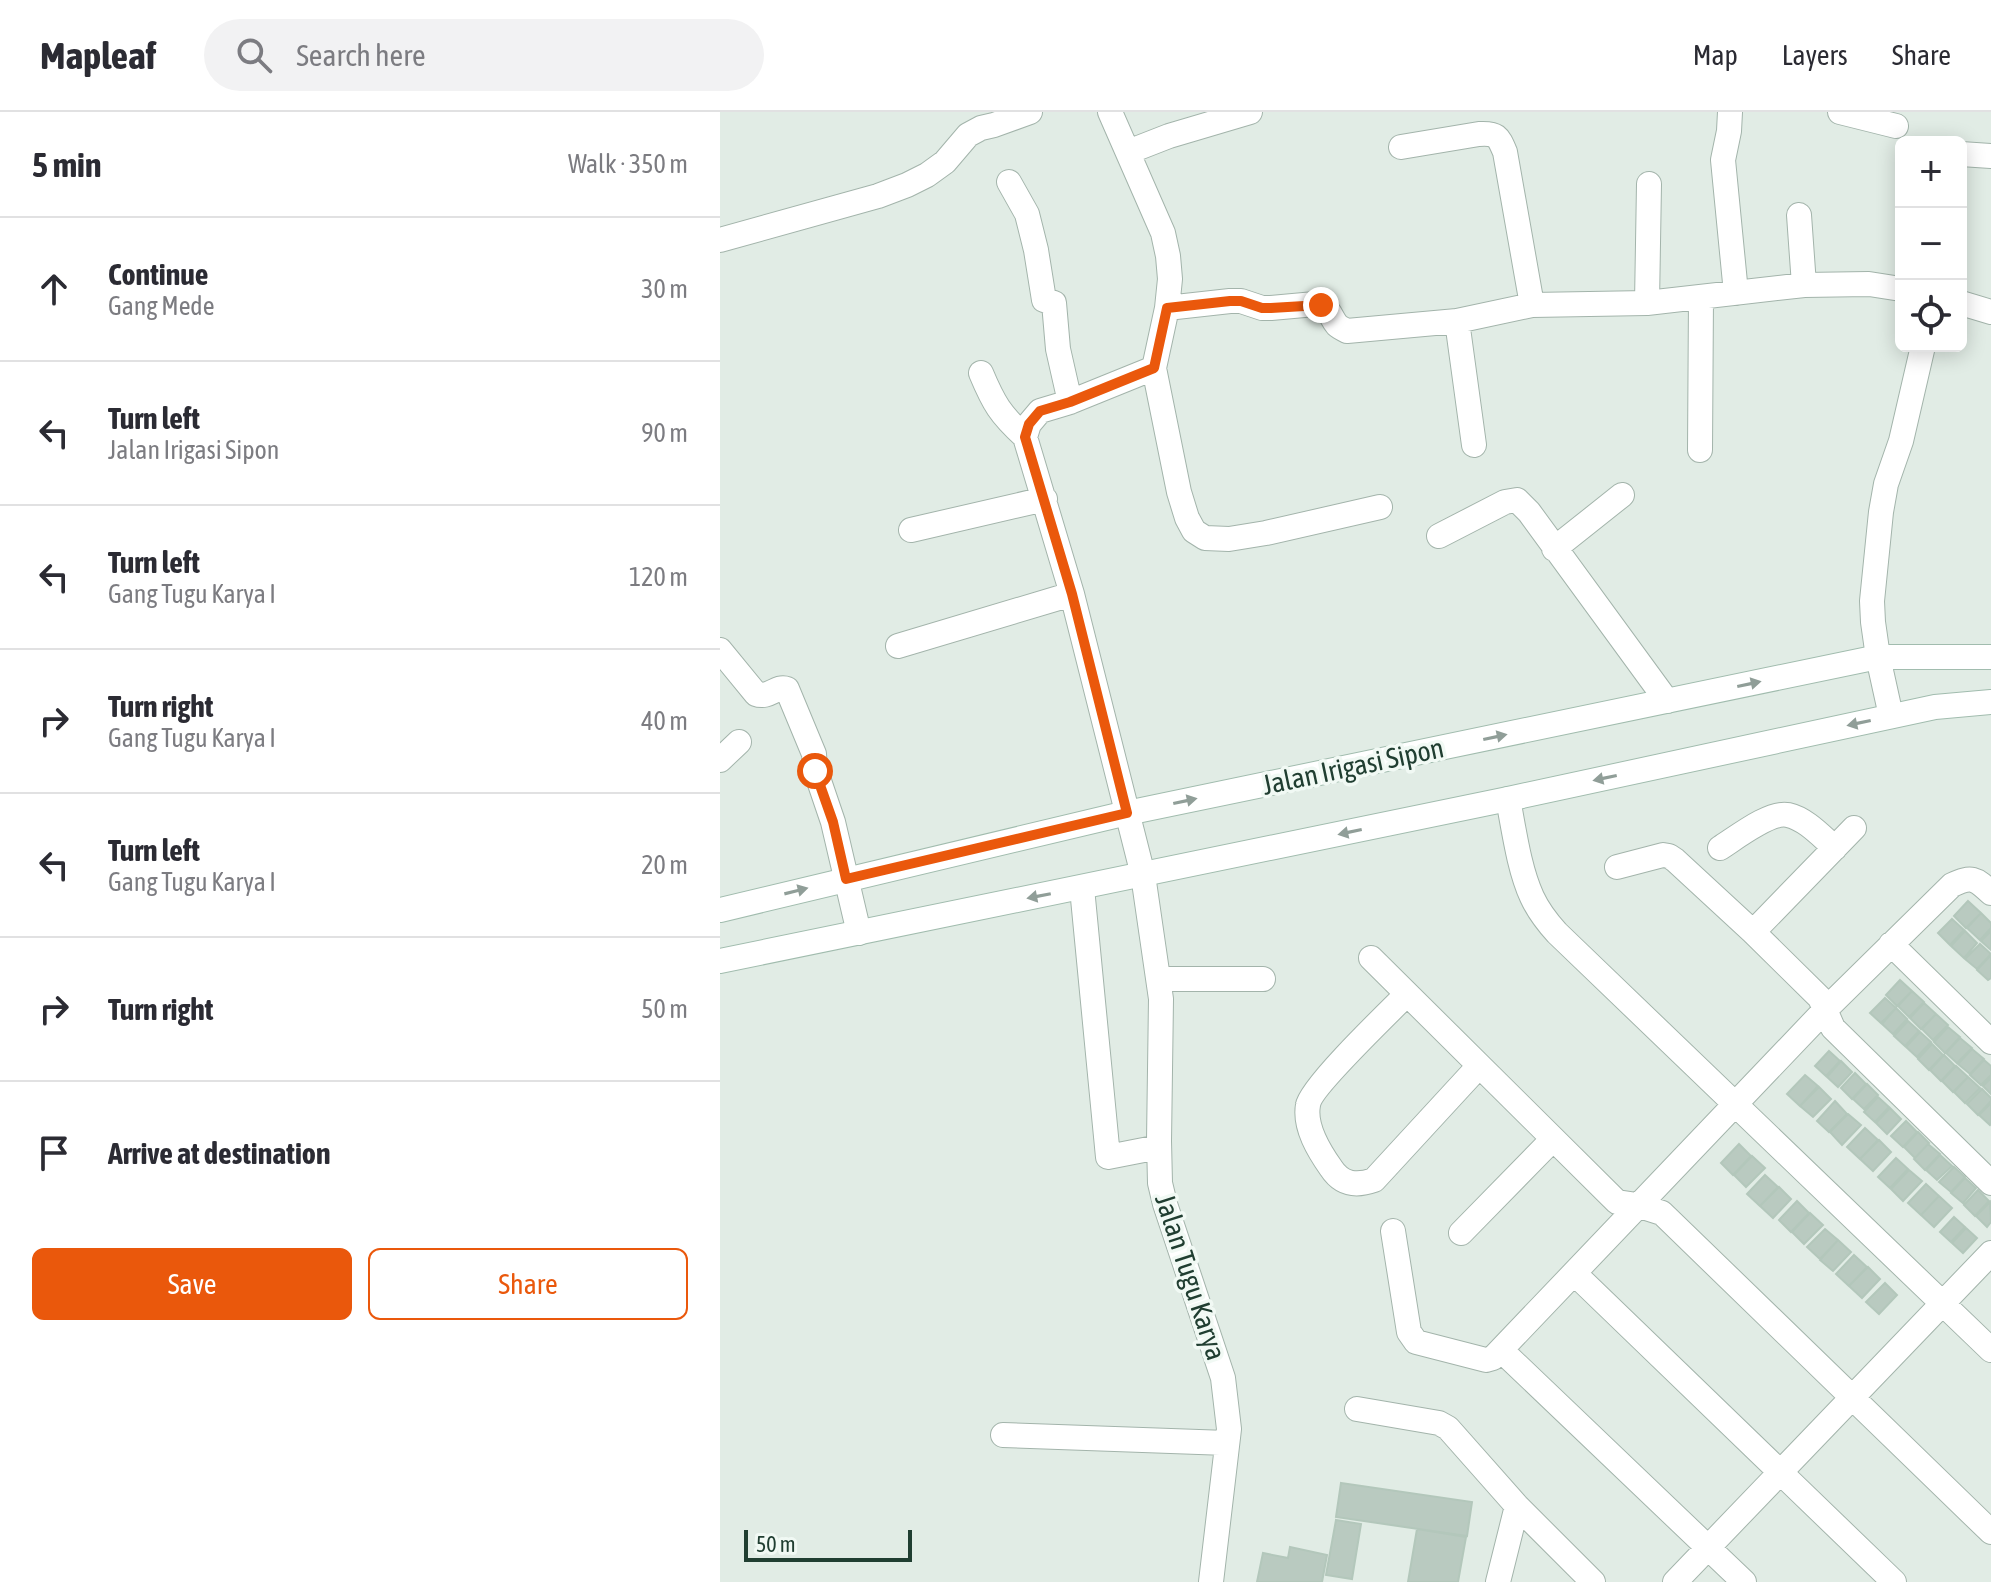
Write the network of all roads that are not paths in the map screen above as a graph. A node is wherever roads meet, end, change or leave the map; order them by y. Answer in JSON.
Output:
{"nodes":[{"id":1,"x":1030,"y":112,"type":"edge"},
{"id":2,"x":1110,"y":112,"type":"edge"},
{"id":3,"x":1250,"y":112,"type":"edge"},
{"id":4,"x":1730,"y":112,"type":"edge"},
{"id":5,"x":1840,"y":112,"type":"edge"},
{"id":6,"x":1900,"y":127,"type":"edge"},
{"id":7,"x":1401,"y":147,"type":"dead end"},
{"id":8,"x":1128,"y":152,"type":"junction"},
{"id":9,"x":1967,"y":154,"type":"edge"},
{"id":10,"x":1991,"y":156,"type":"edge"},
{"id":11,"x":1009,"y":182,"type":"dead end"},
{"id":12,"x":1649,"y":184,"type":"dead end"},
{"id":13,"x":1799,"y":215,"type":"dead end"},
{"id":14,"x":720,"y":240,"type":"edge"},
{"id":15,"x":1804,"y":285,"type":"junction"},
{"id":16,"x":1895,"y":288,"type":"edge"},
{"id":17,"x":1736,"y":293,"type":"junction"},
{"id":18,"x":1701,"y":297,"type":"junction"},
{"id":19,"x":1647,"y":303,"type":"junction"},
{"id":20,"x":1532,"y":305,"type":"junction"},
{"id":21,"x":1967,"y":305,"type":"edge"},
{"id":22,"x":1167,"y":308,"type":"junction"},
{"id":23,"x":1991,"y":312,"type":"edge"},
{"id":24,"x":1457,"y":321,"type":"junction"},
{"id":25,"x":1922,"y":352,"type":"edge"},
{"id":26,"x":1154,"y":368,"type":"junction"},
{"id":27,"x":981,"y":373,"type":"dead end"},
{"id":28,"x":1070,"y":402,"type":"junction"},
{"id":29,"x":1025,"y":437,"type":"junction"},
{"id":30,"x":1474,"y":445,"type":"dead end"},
{"id":31,"x":1700,"y":450,"type":"dead end"},
{"id":32,"x":1622,"y":495,"type":"dead end"},
{"id":33,"x":1045,"y":499,"type":"junction"},
{"id":34,"x":1380,"y":507,"type":"dead end"},
{"id":35,"x":911,"y":530,"type":"dead end"},
{"id":36,"x":1439,"y":536,"type":"dead end"},
{"id":37,"x":1554,"y":549,"type":"junction"},
{"id":38,"x":1072,"y":594,"type":"junction"},
{"id":39,"x":898,"y":646,"type":"dead end"},
{"id":40,"x":720,"y":650,"type":"edge"},
{"id":41,"x":1991,"y":657,"type":"edge"},
{"id":42,"x":1878,"y":660,"type":"junction"},
{"id":43,"x":1667,"y":701,"type":"junction"},
{"id":44,"x":1991,"y":702,"type":"edge"},
{"id":45,"x":1890,"y":713,"type":"junction"},
{"id":46,"x":739,"y":742,"type":"dead end"},
{"id":47,"x":720,"y":760,"type":"edge"},
{"id":48,"x":1508,"y":799,"type":"junction"},
{"id":49,"x":1128,"y":818,"type":"junction"},
{"id":50,"x":1854,"y":828,"type":"dead end"},
{"id":51,"x":1720,"y":848,"type":"dead end"},
{"id":52,"x":1835,"y":848,"type":"junction"},
{"id":53,"x":1617,"y":867,"type":"dead end"},
{"id":54,"x":1142,"y":870,"type":"junction"},
{"id":55,"x":848,"y":886,"type":"junction"},
{"id":56,"x":1082,"y":888,"type":"junction"},
{"id":57,"x":1991,"y":893,"type":"edge"},
{"id":58,"x":720,"y":910,"type":"edge"},
{"id":59,"x":858,"y":926,"type":"junction"},
{"id":60,"x":1753,"y":932,"type":"junction"},
{"id":61,"x":1891,"y":944,"type":"junction"},
{"id":62,"x":1371,"y":958,"type":"dead end"},
{"id":63,"x":720,"y":961,"type":"edge"},
{"id":64,"x":1159,"y":979,"type":"junction"},
{"id":65,"x":1263,"y":979,"type":"dead end"},
{"id":66,"x":1407,"y":994,"type":"junction"},
{"id":67,"x":1825,"y":1010,"type":"junction"},
{"id":68,"x":1991,"y":1042,"type":"edge"},
{"id":69,"x":1479,"y":1066,"type":"junction"},
{"id":70,"x":1734,"y":1105,"type":"junction"},
{"id":71,"x":1553,"y":1139,"type":"junction"},
{"id":72,"x":1159,"y":1147,"type":"junction"},
{"id":73,"x":1991,"y":1183,"type":"edge"},
{"id":74,"x":1637,"y":1205,"type":"junction"},
{"id":75,"x":1393,"y":1231,"type":"dead end"},
{"id":76,"x":1461,"y":1233,"type":"dead end"},
{"id":77,"x":1991,"y":1253,"type":"edge"},
{"id":78,"x":1574,"y":1273,"type":"junction"},
{"id":79,"x":1942,"y":1303,"type":"junction"},
{"id":80,"x":1501,"y":1350,"type":"junction"},
{"id":81,"x":1991,"y":1350,"type":"edge"},
{"id":82,"x":1852,"y":1397,"type":"junction"},
{"id":83,"x":1357,"y":1409,"type":"dead end"},
{"id":84,"x":1003,"y":1435,"type":"dead end"},
{"id":85,"x":1227,"y":1443,"type":"junction"},
{"id":86,"x":1781,"y":1471,"type":"junction"},
{"id":87,"x":1517,"y":1506,"type":"junction"},
{"id":88,"x":1991,"y":1532,"type":"edge"},
{"id":89,"x":1708,"y":1548,"type":"junction"},
{"id":90,"x":1211,"y":1582,"type":"edge"},
{"id":91,"x":1498,"y":1582,"type":"edge"},
{"id":92,"x":1593,"y":1582,"type":"edge"},
{"id":93,"x":1675,"y":1582,"type":"edge"},
{"id":94,"x":1744,"y":1582,"type":"edge"},
{"id":95,"x":1894,"y":1582,"type":"edge"}],
"edges":[{"from":1,"to":14,"type":"street"},
{"from":2,"to":8,"type":"street"},
{"from":3,"to":8,"type":"street"},
{"from":4,"to":17,"type":"street"},
{"from":5,"to":6,"type":"street"},
{"from":7,"to":20,"type":"street"},
{"from":8,"to":22,"type":"street"},
{"from":9,"to":10,"type":"street"},
{"from":11,"to":28,"type":"street"},
{"from":12,"to":19,"type":"street"},
{"from":13,"to":15,"type":"street"},
{"from":15,"to":16,"type":"street"},
{"from":15,"to":17,"type":"street"},
{"from":17,"to":18,"type":"street"},
{"from":18,"to":19,"type":"street"},
{"from":18,"to":31,"type":"street"},
{"from":19,"to":20,"type":"street"},
{"from":20,"to":24,"type":"street"},
{"from":21,"to":23,"type":"street"},
{"from":22,"to":24,"type":"street"},
{"from":22,"to":26,"type":"street"},
{"from":24,"to":30,"type":"street"},
{"from":25,"to":42,"type":"street"},
{"from":26,"to":28,"type":"street"},
{"from":26,"to":34,"type":"street"},
{"from":27,"to":29,"type":"street"},
{"from":28,"to":29,"type":"street"},
{"from":29,"to":33,"type":"street","name":"Jalan Tugu Karya"},
{"from":32,"to":37,"type":"street"},
{"from":33,"to":35,"type":"street"},
{"from":33,"to":38,"type":"street","name":"Jalan Tugu Karya"},
{"from":36,"to":37,"type":"street"},
{"from":37,"to":43,"type":"street"},
{"from":38,"to":39,"type":"street"},
{"from":38,"to":49,"type":"street","name":"Jalan Tugu Karya"},
{"from":40,"to":55,"type":"street"},
{"from":41,"to":42,"type":"street","name":"Jalan Irigasi Sipon"},
{"from":43,"to":42,"type":"street","name":"Jalan Irigasi Sipon","one_way":true},
{"from":42,"to":45,"type":"street"},
{"from":49,"to":43,"type":"street","name":"Jalan Irigasi Sipon","one_way":true},
{"from":44,"to":45,"type":"street"},
{"from":45,"to":48,"type":"street","one_way":true},
{"from":46,"to":47,"type":"street"},
{"from":48,"to":54,"type":"street","one_way":true},
{"from":48,"to":70,"type":"street"},
{"from":49,"to":54,"type":"street","name":"Jalan Tugu Karya"},
{"from":49,"to":55,"type":"street","name":"Jalan Irigasi Sipon"},
{"from":50,"to":52,"type":"street"},
{"from":51,"to":52,"type":"street"},
{"from":52,"to":60,"type":"street"},
{"from":53,"to":60,"type":"street"},
{"from":54,"to":56,"type":"street"},
{"from":54,"to":64,"type":"street","name":"Jalan Tugu Karya"},
{"from":58,"to":55,"type":"street","name":"Jalan Irigasi Sipon","one_way":true},
{"from":55,"to":59,"type":"street"},
{"from":56,"to":59,"type":"street","one_way":true},
{"from":56,"to":72,"type":"street"},
{"from":57,"to":61,"type":"street"},
{"from":59,"to":63,"type":"street"},
{"from":60,"to":67,"type":"street"},
{"from":61,"to":67,"type":"street"},
{"from":61,"to":68,"type":"street"},
{"from":62,"to":66,"type":"street"},
{"from":64,"to":65,"type":"street"},
{"from":64,"to":72,"type":"street","name":"Jalan Tugu Karya"},
{"from":66,"to":69,"type":"street"},
{"from":66,"to":69,"type":"street"},
{"from":67,"to":70,"type":"street"},
{"from":67,"to":73,"type":"street"},
{"from":69,"to":71,"type":"street"},
{"from":70,"to":74,"type":"street"},
{"from":70,"to":79,"type":"street"},
{"from":71,"to":74,"type":"street"},
{"from":71,"to":76,"type":"street"},
{"from":72,"to":85,"type":"street","name":"Jalan Tugu Karya"},
{"from":74,"to":78,"type":"street"},
{"from":74,"to":82,"type":"street"},
{"from":75,"to":80,"type":"street"},
{"from":77,"to":79,"type":"street"},
{"from":78,"to":80,"type":"street"},
{"from":78,"to":86,"type":"street"},
{"from":79,"to":81,"type":"street"},
{"from":79,"to":82,"type":"street"},
{"from":80,"to":89,"type":"street"},
{"from":82,"to":86,"type":"street"},
{"from":82,"to":88,"type":"street"},
{"from":83,"to":87,"type":"street"},
{"from":84,"to":85,"type":"street"},
{"from":85,"to":90,"type":"street","name":"Jalan Tugu Karya"},
{"from":86,"to":89,"type":"street"},
{"from":86,"to":95,"type":"street"},
{"from":87,"to":91,"type":"street"},
{"from":87,"to":92,"type":"street"},
{"from":89,"to":93,"type":"street"},
{"from":89,"to":94,"type":"street"}]}
